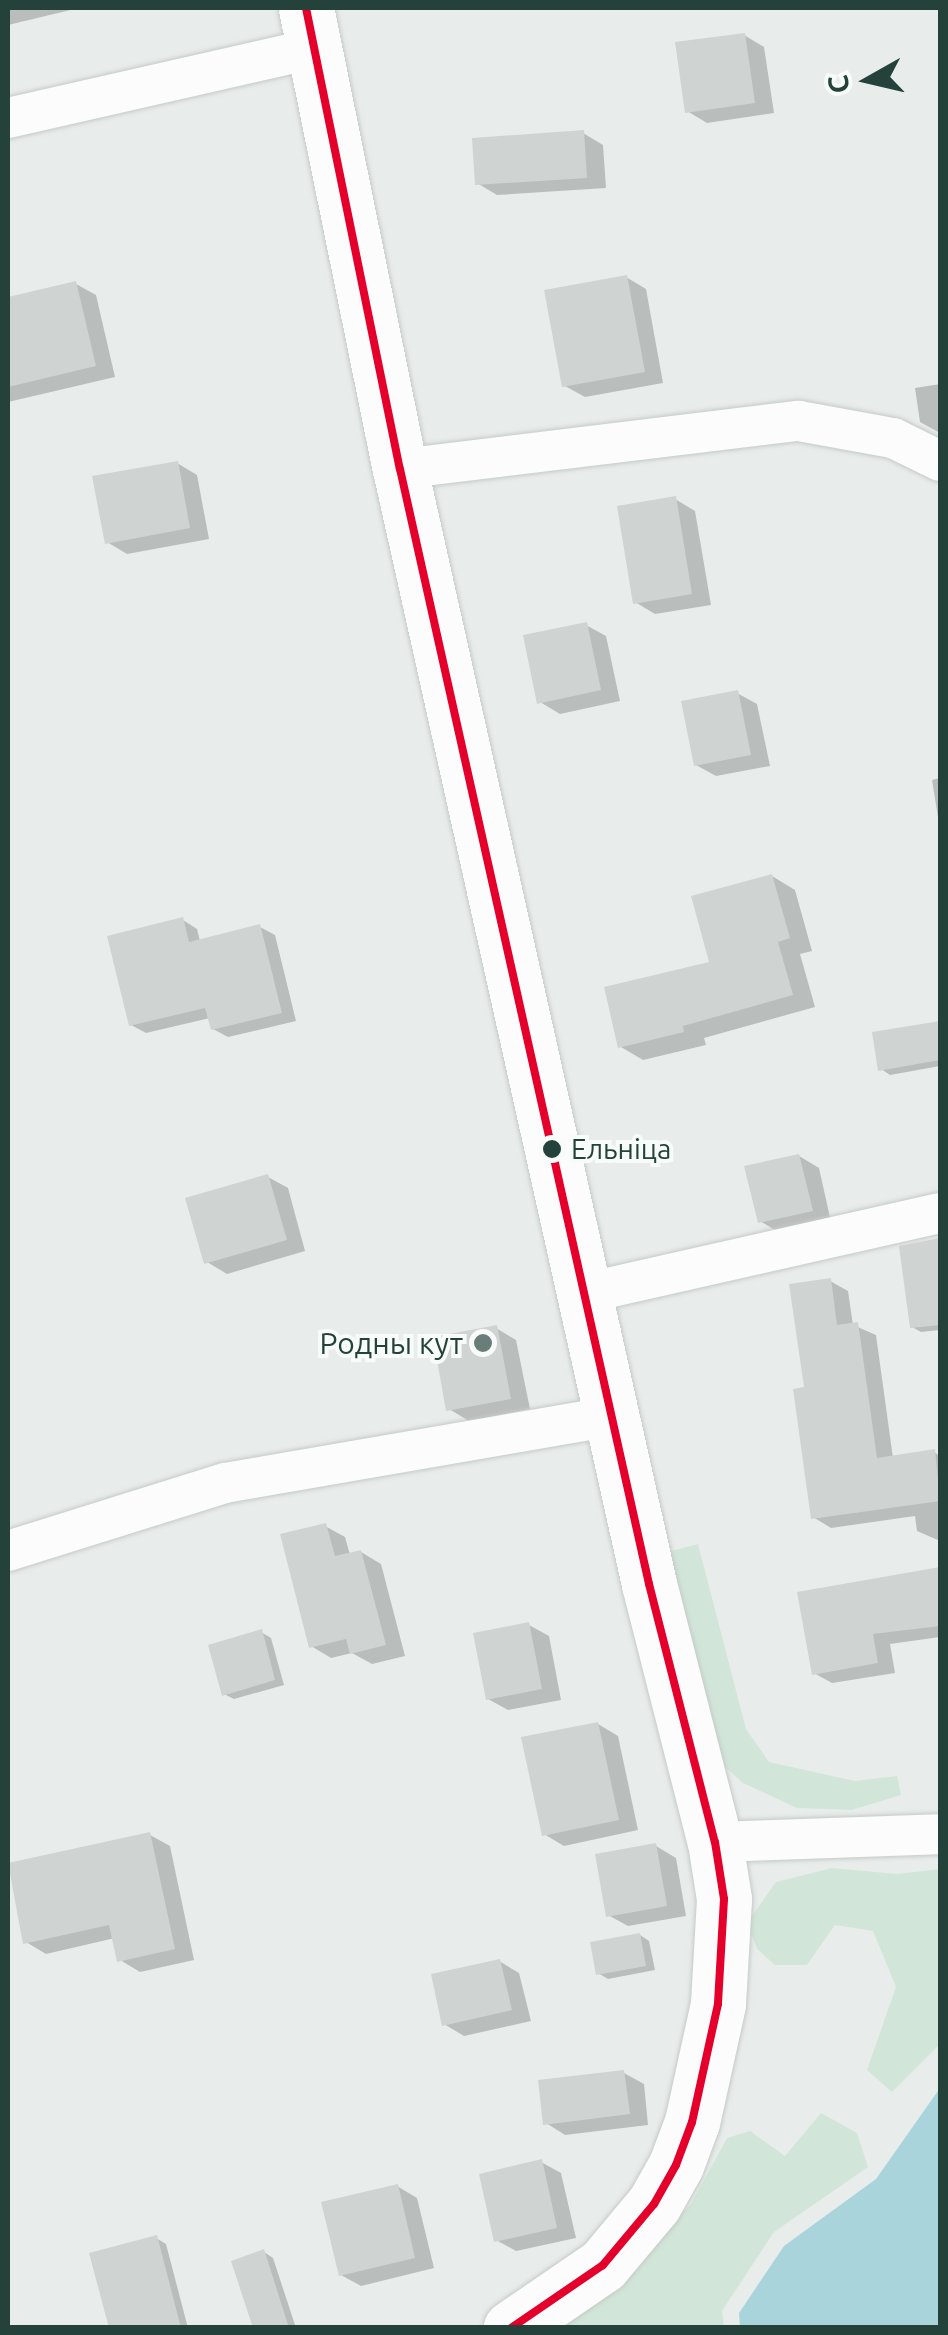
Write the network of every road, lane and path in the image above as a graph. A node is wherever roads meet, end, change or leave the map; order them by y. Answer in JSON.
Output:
{"nodes":[{"id":1,"x":310,"y":28,"type":"edge"},
{"id":2,"x":8,"y":118,"type":"edge"},
{"id":3,"x":940,"y":461,"type":"edge"},
{"id":4,"x":400,"y":469,"type":"junction"},
{"id":5,"x":940,"y":1213,"type":"edge"},
{"id":6,"x":584,"y":1293,"type":"junction"},
{"id":7,"x":611,"y":1416,"type":"junction"},
{"id":8,"x":8,"y":1551,"type":"edge"},
{"id":9,"x":940,"y":1834,"type":"edge"},
{"id":10,"x":715,"y":1842,"type":"junction"},
{"id":11,"x":511,"y":2328,"type":"edge"}],
"edges":[{"from":1,"to":2,"type":"street"},
{"from":1,"to":4,"type":"main road"},
{"from":3,"to":4,"type":"street"},
{"from":4,"to":6,"type":"main road"},
{"from":5,"to":6,"type":"street"},
{"from":6,"to":7,"type":"main road"},
{"from":7,"to":8,"type":"street"},
{"from":7,"to":10,"type":"main road"},
{"from":9,"to":10,"type":"street"},
{"from":10,"to":11,"type":"main road"}]}
